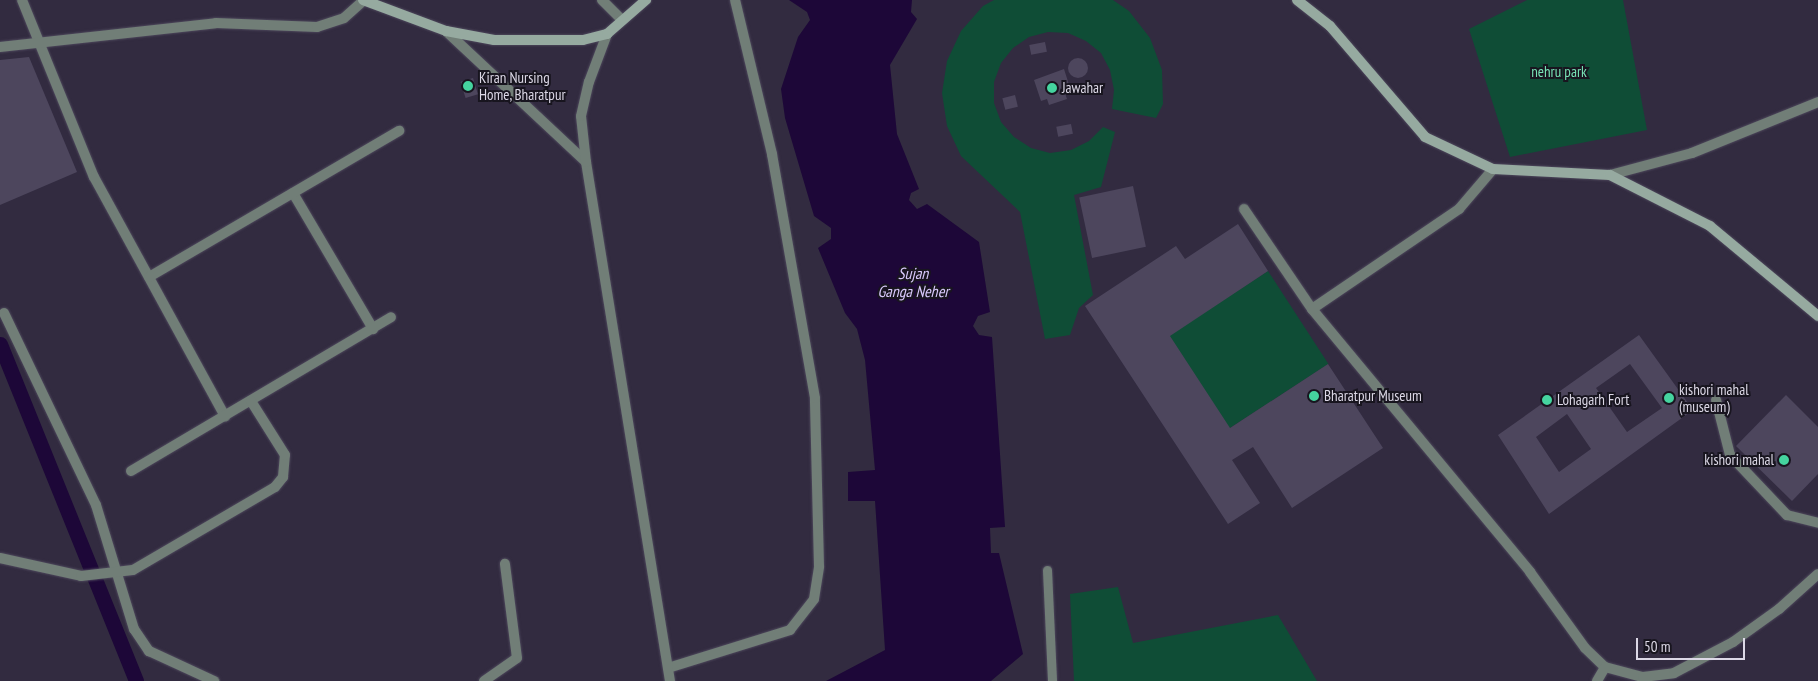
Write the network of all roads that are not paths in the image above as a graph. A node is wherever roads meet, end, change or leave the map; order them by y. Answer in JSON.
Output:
{"nodes":[{"id":1,"x":22,"y":0,"type":"edge"},
{"id":2,"x":364,"y":0,"type":"edge"},
{"id":3,"x":602,"y":0,"type":"edge"},
{"id":4,"x":646,"y":0,"type":"edge"},
{"id":5,"x":735,"y":0,"type":"edge"},
{"id":6,"x":1297,"y":0,"type":"edge"},
{"id":7,"x":622,"y":20,"type":"junction"},
{"id":8,"x":446,"y":31,"type":"junction"},
{"id":9,"x":606,"y":34,"type":"junction"},
{"id":10,"x":38,"y":42,"type":"junction"},
{"id":11,"x":0,"y":47,"type":"edge"},
{"id":12,"x":1818,"y":102,"type":"edge"},
{"id":13,"x":399,"y":131,"type":"dead end"},
{"id":14,"x":586,"y":162,"type":"junction"},
{"id":15,"x":1493,"y":169,"type":"junction"},
{"id":16,"x":1610,"y":175,"type":"junction"},
{"id":17,"x":293,"y":192,"type":"junction"},
{"id":18,"x":1244,"y":209,"type":"dead end"},
{"id":19,"x":149,"y":277,"type":"junction"},
{"id":20,"x":1312,"y":309,"type":"junction"},
{"id":21,"x":4,"y":313,"type":"dead end"},
{"id":22,"x":1818,"y":316,"type":"edge"},
{"id":23,"x":391,"y":317,"type":"dead end"},
{"id":24,"x":373,"y":329,"type":"junction"},
{"id":25,"x":1716,"y":400,"type":"dead end"},
{"id":26,"x":251,"y":401,"type":"junction"},
{"id":27,"x":225,"y":416,"type":"junction"},
{"id":28,"x":131,"y":471,"type":"dead end"},
{"id":29,"x":1818,"y":523,"type":"edge"},
{"id":30,"x":0,"y":558,"type":"edge"},
{"id":31,"x":505,"y":564,"type":"dead end"},
{"id":32,"x":1047,"y":570,"type":"dead end"},
{"id":33,"x":117,"y":571,"type":"junction"},
{"id":34,"x":1818,"y":574,"type":"edge"},
{"id":35,"x":1605,"y":667,"type":"junction"},
{"id":36,"x":668,"y":668,"type":"junction"},
{"id":37,"x":214,"y":681,"type":"edge"},
{"id":38,"x":484,"y":681,"type":"edge"},
{"id":39,"x":670,"y":681,"type":"edge"},
{"id":40,"x":1052,"y":681,"type":"edge"},
{"id":41,"x":1597,"y":681,"type":"edge"}],
"edges":[{"from":1,"to":10,"type":"street"},
{"from":2,"to":8,"type":"main road"},
{"from":2,"to":10,"type":"street"},
{"from":3,"to":7,"type":"street"},
{"from":4,"to":7,"type":"main road"},
{"from":5,"to":36,"type":"street"},
{"from":6,"to":15,"type":"main road"},
{"from":7,"to":9,"type":"main road"},
{"from":8,"to":9,"type":"main road"},
{"from":8,"to":14,"type":"street"},
{"from":9,"to":14,"type":"street"},
{"from":10,"to":11,"type":"street"},
{"from":10,"to":19,"type":"street"},
{"from":12,"to":16,"type":"street"},
{"from":13,"to":17,"type":"street"},
{"from":14,"to":36,"type":"street"},
{"from":15,"to":16,"type":"main road"},
{"from":15,"to":20,"type":"street"},
{"from":16,"to":22,"type":"main road"},
{"from":17,"to":19,"type":"street"},
{"from":17,"to":24,"type":"street"},
{"from":18,"to":20,"type":"street"},
{"from":19,"to":27,"type":"street"},
{"from":20,"to":35,"type":"street"},
{"from":21,"to":33,"type":"street"},
{"from":23,"to":24,"type":"street"},
{"from":24,"to":26,"type":"street"},
{"from":25,"to":29,"type":"street"},
{"from":26,"to":27,"type":"street"},
{"from":26,"to":33,"type":"street"},
{"from":27,"to":28,"type":"street"},
{"from":30,"to":33,"type":"street"},
{"from":31,"to":38,"type":"street"},
{"from":32,"to":40,"type":"lane"},
{"from":33,"to":37,"type":"street"},
{"from":34,"to":35,"type":"street"},
{"from":35,"to":41,"type":"street"},
{"from":36,"to":39,"type":"street"}]}
